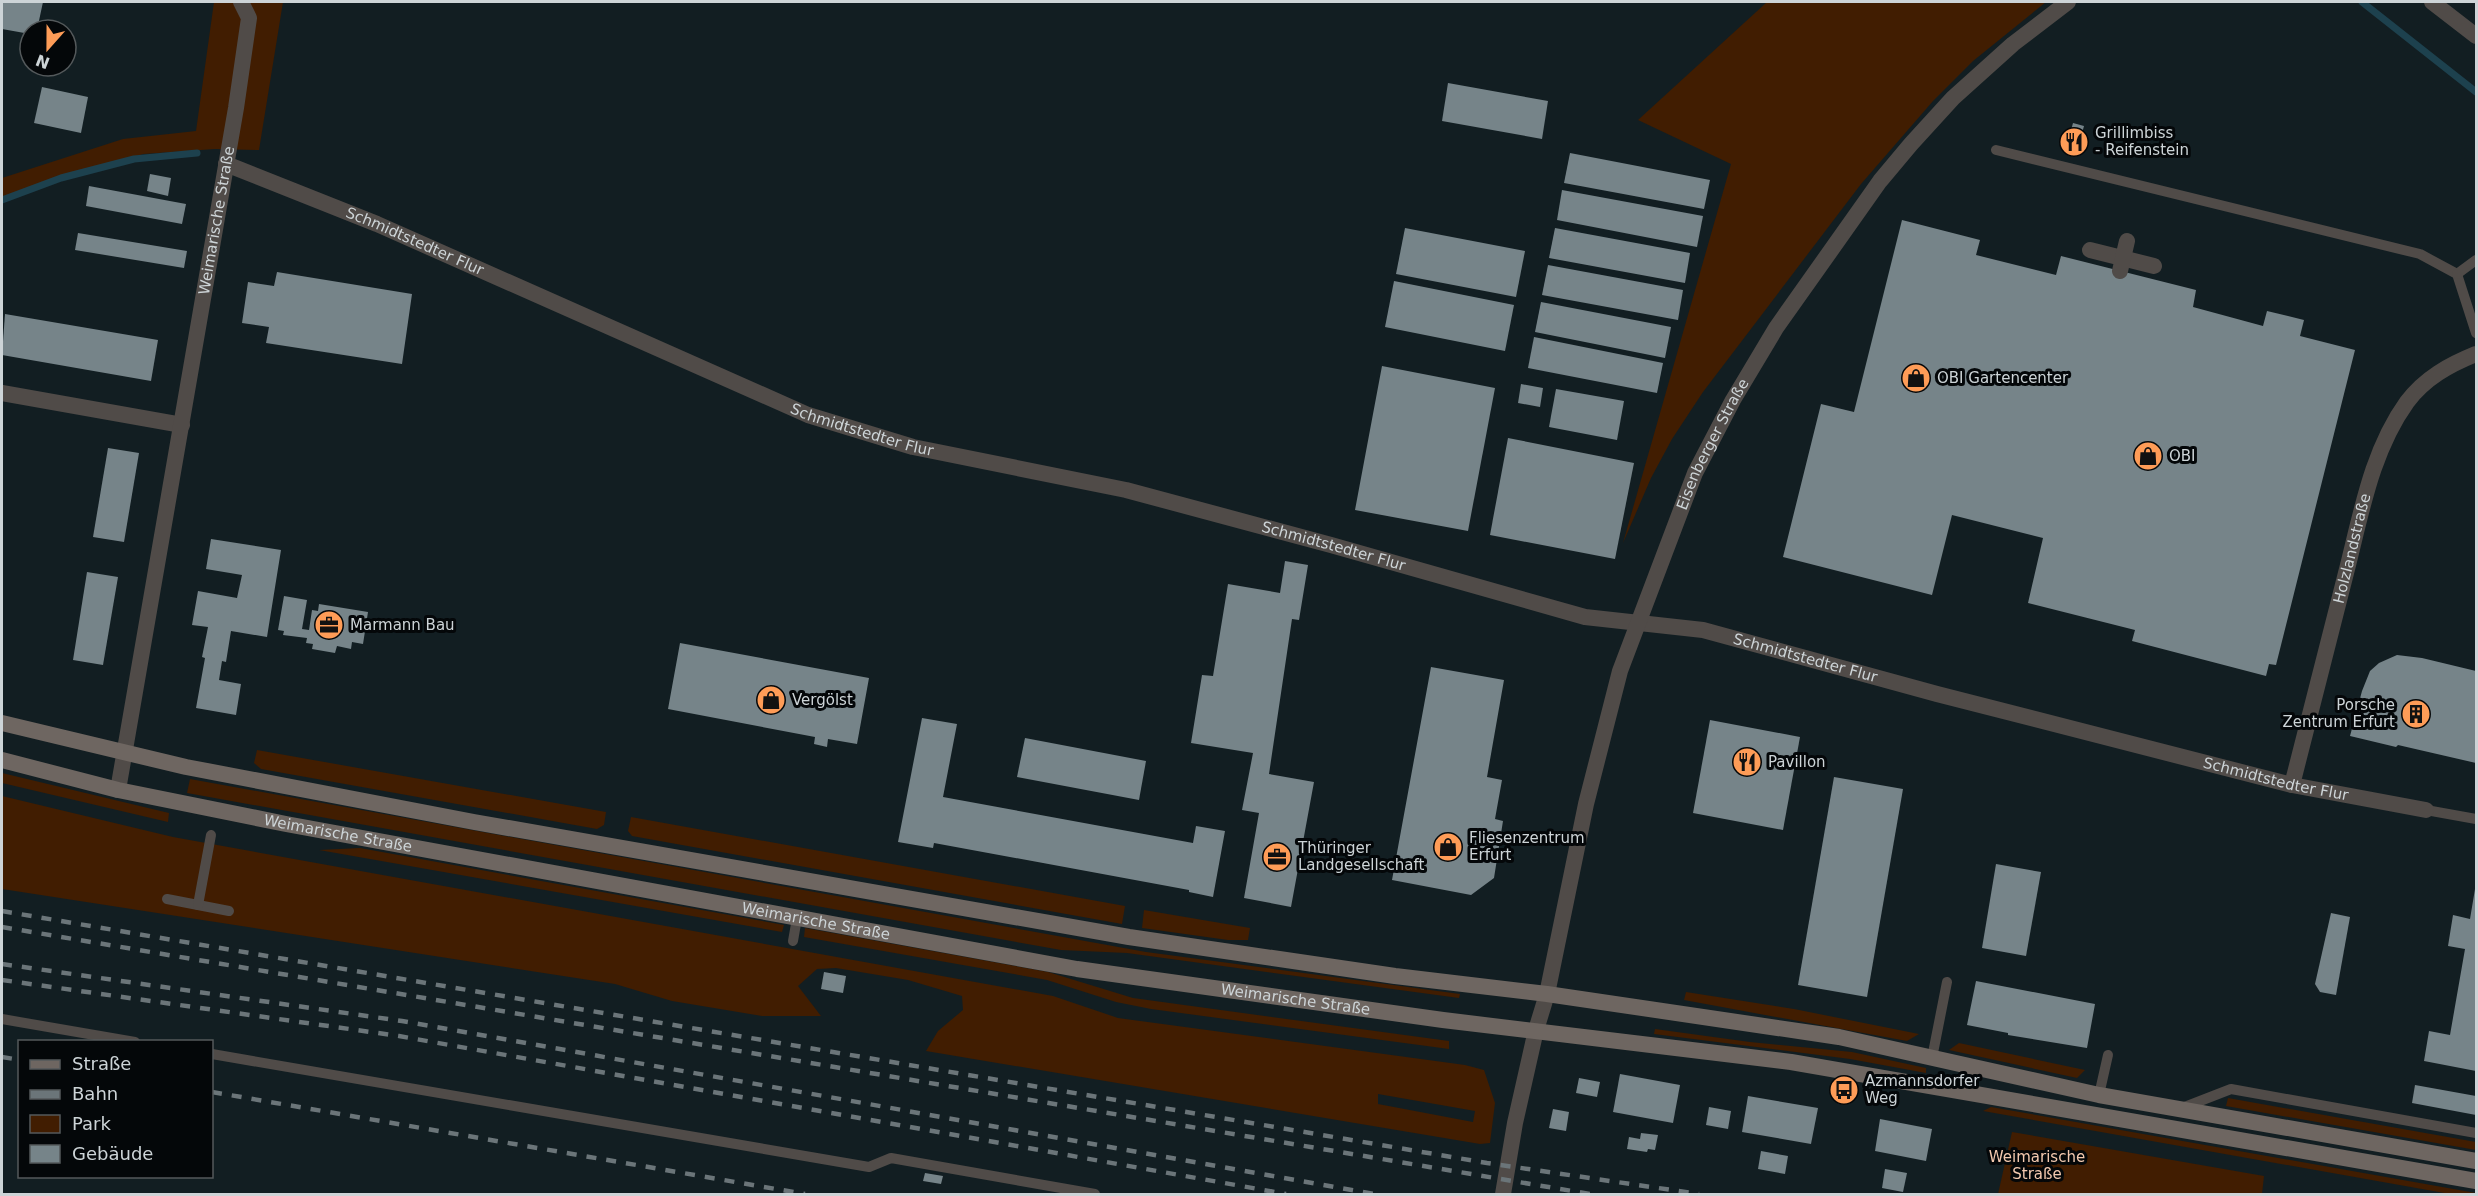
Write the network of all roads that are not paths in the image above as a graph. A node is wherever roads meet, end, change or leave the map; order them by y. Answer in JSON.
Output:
{"nodes":[{"id":1,"x":241,"y":2,"type":"edge"},
{"id":2,"x":2068,"y":2,"type":"edge"},
{"id":3,"x":2432,"y":2,"type":"edge"},
{"id":4,"x":2476,"y":36,"type":"edge"},
{"id":5,"x":1996,"y":150,"type":"dead end"},
{"id":6,"x":226,"y":164,"type":"junction"},
{"id":7,"x":2127,"y":241,"type":"dead end"},
{"id":8,"x":2091,"y":250,"type":"dead end"},
{"id":9,"x":2476,"y":260,"type":"edge"},
{"id":10,"x":2121,"y":264,"type":"junction"},
{"id":11,"x":2154,"y":266,"type":"dead end"},
{"id":12,"x":2457,"y":274,"type":"junction"},
{"id":13,"x":2476,"y":333,"type":"edge"},
{"id":14,"x":2476,"y":354,"type":"edge"},
{"id":15,"x":2,"y":393,"type":"edge"},
{"id":16,"x":182,"y":424,"type":"junction"},
{"id":17,"x":1637,"y":623,"type":"junction"},
{"id":18,"x":2,"y":723,"type":"edge"},
{"id":19,"x":125,"y":753,"type":"junction"},
{"id":20,"x":2,"y":760,"type":"edge"},
{"id":21,"x":2292,"y":785,"type":"junction"},
{"id":22,"x":118,"y":790,"type":"junction"},
{"id":23,"x":2426,"y":810,"type":"joint"},
{"id":24,"x":2476,"y":819,"type":"edge"},
{"id":25,"x":210,"y":836,"type":"dead end"},
{"id":26,"x":167,"y":899,"type":"dead end"},
{"id":27,"x":198,"y":905,"type":"junction"},
{"id":28,"x":229,"y":911,"type":"dead end"},
{"id":29,"x":796,"y":918,"type":"junction"},
{"id":30,"x":793,"y":941,"type":"dead end"},
{"id":31,"x":1947,"y":982,"type":"dead end"},
{"id":32,"x":1547,"y":993,"type":"junction"},
{"id":33,"x":2,"y":1019,"type":"edge"},
{"id":34,"x":1536,"y":1030,"type":"junction"},
{"id":35,"x":129,"y":1040,"type":"edge"},
{"id":36,"x":213,"y":1054,"type":"edge"},
{"id":37,"x":2108,"y":1055,"type":"dead end"},
{"id":38,"x":1932,"y":1058,"type":"junction"},
{"id":39,"x":2098,"y":1095,"type":"junction"},
{"id":40,"x":2181,"y":1108,"type":"junction"},
{"id":41,"x":2476,"y":1133,"type":"edge"},
{"id":42,"x":2476,"y":1161,"type":"edge"},
{"id":43,"x":2476,"y":1181,"type":"edge"},
{"id":44,"x":1095,"y":1194,"type":"edge"},
{"id":45,"x":1503,"y":1194,"type":"edge"}],
"edges":[{"from":1,"to":6,"type":"street","name":"Weimarische Straße"},
{"from":2,"to":17,"type":"street","name":"Eisenberger Straße"},
{"from":3,"to":4,"type":"street"},
{"from":5,"to":12,"type":"lane"},
{"from":6,"to":16,"type":"street","name":"Weimarische Straße"},
{"from":6,"to":17,"type":"street","name":"Schmidtstedter Flur"},
{"from":7,"to":10,"type":"street"},
{"from":8,"to":10,"type":"street"},
{"from":9,"to":12,"type":"lane"},
{"from":10,"to":11,"type":"street"},
{"from":12,"to":13,"type":"lane"},
{"from":14,"to":21,"type":"street","name":"Holzlandstraße"},
{"from":15,"to":16,"type":"street"},
{"from":16,"to":19,"type":"street","name":"Weimarische Straße"},
{"from":17,"to":21,"type":"street","name":"Schmidtstedter Flur"},
{"from":17,"to":32,"type":"street","name":"Eisenberger Straße"},
{"from":18,"to":19,"type":"main road"},
{"from":19,"to":22,"type":"street","name":"Weimarische Straße"},
{"from":19,"to":32,"type":"main road"},
{"from":20,"to":22,"type":"main road","name":"Weimarische Straße"},
{"from":21,"to":23,"type":"street","name":"Schmidtstedter Flur"},
{"from":22,"to":29,"type":"main road","name":"Weimarische Straße"},
{"from":23,"to":24,"type":"lane","name":"Schmidtstedter Flur"},
{"from":25,"to":27,"type":"lane"},
{"from":26,"to":27,"type":"lane"},
{"from":27,"to":28,"type":"lane"},
{"from":29,"to":30,"type":"lane"},
{"from":29,"to":34,"type":"main road","name":"Weimarische Straße"},
{"from":31,"to":38,"type":"lane"},
{"from":32,"to":34,"type":"street","name":"Eisenberger Straße"},
{"from":32,"to":38,"type":"main road"},
{"from":33,"to":35,"type":"lane"},
{"from":34,"to":43,"type":"main road","name":"Weimarische Straße"},
{"from":34,"to":45,"type":"street"},
{"from":36,"to":44,"type":"lane"},
{"from":37,"to":39,"type":"lane"},
{"from":38,"to":39,"type":"main road"},
{"from":39,"to":40,"type":"main road"},
{"from":40,"to":41,"type":"lane"},
{"from":40,"to":42,"type":"main road"}]}
